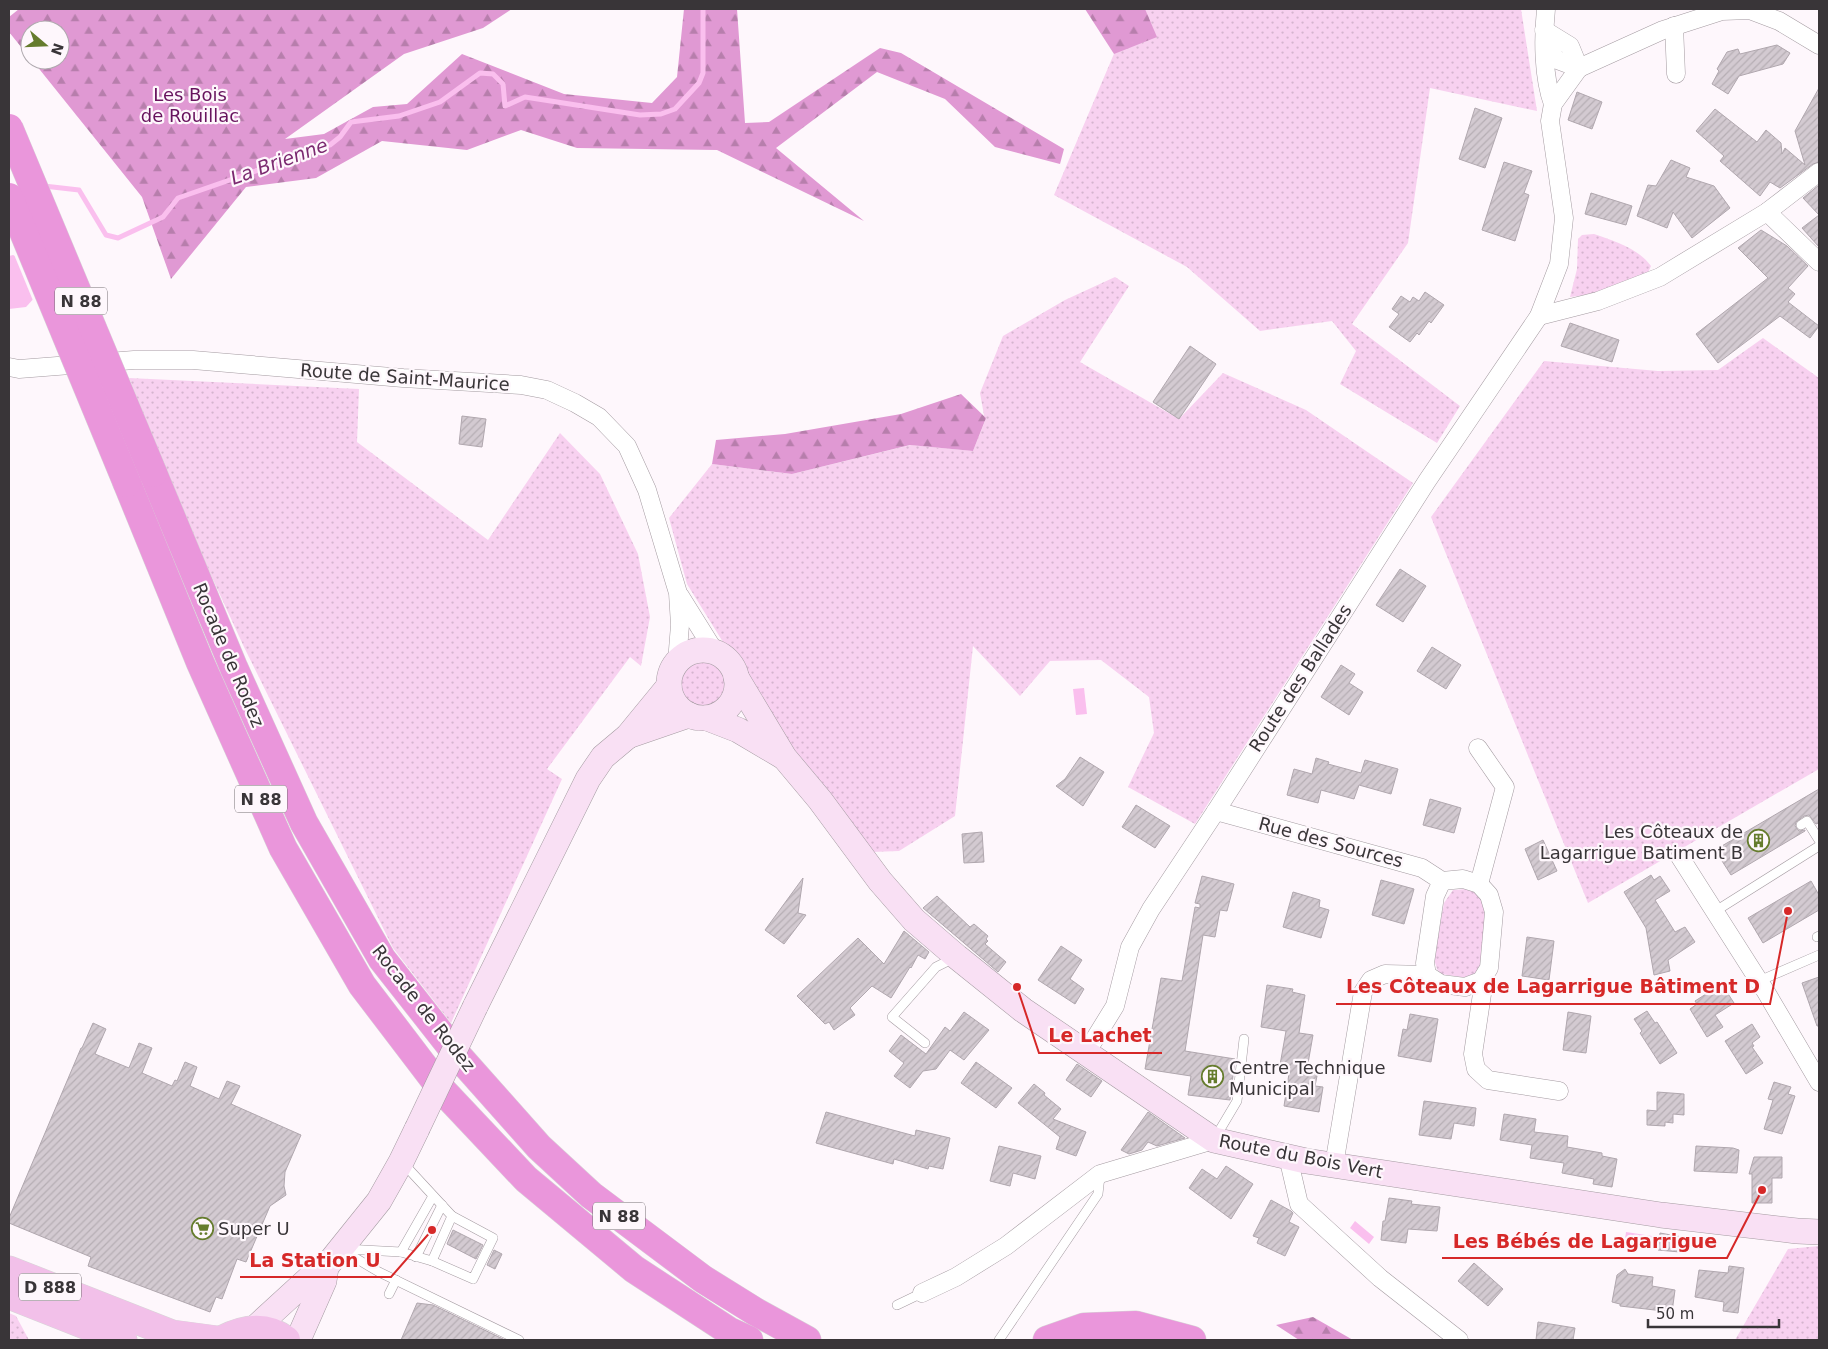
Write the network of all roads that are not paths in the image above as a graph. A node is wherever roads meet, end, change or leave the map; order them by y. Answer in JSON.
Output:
{"nodes":[{"id":1,"x":1546,"y":9,"type":"edge"},
{"id":2,"x":1674,"y":26,"type":"junction"},
{"id":3,"x":1544,"y":30,"type":"junction"},
{"id":4,"x":1819,"y":46,"type":"edge"},
{"id":5,"x":1579,"y":68,"type":"junction"},
{"id":6,"x":1676,"y":74,"type":"dead end"},
{"id":7,"x":1554,"y":104,"type":"junction"},
{"id":8,"x":9,"y":128,"type":"edge"},
{"id":9,"x":1819,"y":172,"type":"edge"},
{"id":10,"x":9,"y":197,"type":"edge"},
{"id":11,"x":1767,"y":212,"type":"junction"},
{"id":12,"x":1819,"y":262,"type":"edge"},
{"id":13,"x":1539,"y":316,"type":"junction"},
{"id":14,"x":9,"y":367,"type":"edge"},
{"id":15,"x":678,"y":593,"type":"junction"},
{"id":16,"x":716,"y":652,"type":"junction"},
{"id":17,"x":677,"y":662,"type":"junction"},
{"id":18,"x":736,"y":677,"type":"junction"},
{"id":19,"x":669,"y":686,"type":"junction"},
{"id":20,"x":698,"y":717,"type":"junction"},
{"id":21,"x":628,"y":736,"type":"junction"},
{"id":22,"x":1478,"y":748,"type":"dead end"},
{"id":23,"x":784,"y":757,"type":"junction"},
{"id":24,"x":1216,"y":810,"type":"junction"},
{"id":25,"x":1807,"y":821,"type":"dead end"},
{"id":26,"x":1819,"y":840,"type":"edge"},
{"id":27,"x":1819,"y":846,"type":"edge"},
{"id":28,"x":1680,"y":857,"type":"dead end"},
{"id":29,"x":1442,"y":881,"type":"junction"},
{"id":30,"x":1479,"y":884,"type":"junction"},
{"id":31,"x":1714,"y":912,"type":"junction"},
{"id":32,"x":1819,"y":955,"type":"edge"},
{"id":33,"x":957,"y":957,"type":"junction"},
{"id":34,"x":1427,"y":975,"type":"junction"},
{"id":35,"x":1481,"y":981,"type":"junction"},
{"id":36,"x":1759,"y":981,"type":"junction"},
{"id":37,"x":1244,"y":1039,"type":"dead end"},
{"id":38,"x":925,"y":1043,"type":"dead end"},
{"id":39,"x":1086,"y":1053,"type":"junction"},
{"id":40,"x":1819,"y":1082,"type":"edge"},
{"id":41,"x":1559,"y":1091,"type":"dead end"},
{"id":42,"x":1214,"y":1140,"type":"junction"},
{"id":43,"x":1288,"y":1157,"type":"junction"},
{"id":44,"x":401,"y":1162,"type":"junction"},
{"id":45,"x":1334,"y":1165,"type":"junction"},
{"id":46,"x":1100,"y":1174,"type":"junction"},
{"id":47,"x":433,"y":1196,"type":"junction"},
{"id":48,"x":442,"y":1205,"type":"junction"},
{"id":49,"x":452,"y":1216,"type":"junction"},
{"id":50,"x":1819,"y":1232,"type":"edge"},
{"id":51,"x":401,"y":1252,"type":"junction"},
{"id":52,"x":416,"y":1257,"type":"junction"},
{"id":53,"x":333,"y":1258,"type":"junction"},
{"id":54,"x":432,"y":1261,"type":"junction"},
{"id":55,"x":9,"y":1270,"type":"edge"},
{"id":56,"x":396,"y":1280,"type":"junction"},
{"id":57,"x":922,"y":1293,"type":"joint"},
{"id":58,"x":389,"y":1294,"type":"dead end"},
{"id":59,"x":9,"y":1295,"type":"edge"},
{"id":60,"x":897,"y":1305,"type":"dead end"},
{"id":61,"x":254,"y":1329,"type":"junction"},
{"id":62,"x":123,"y":1340,"type":"edge"},
{"id":63,"x":217,"y":1340,"type":"edge"},
{"id":64,"x":222,"y":1340,"type":"edge"},
{"id":65,"x":286,"y":1340,"type":"edge"},
{"id":66,"x":298,"y":1340,"type":"edge"},
{"id":67,"x":519,"y":1340,"type":"edge"},
{"id":68,"x":749,"y":1340,"type":"edge"},
{"id":69,"x":807,"y":1340,"type":"edge"},
{"id":70,"x":999,"y":1340,"type":"edge"},
{"id":71,"x":1047,"y":1340,"type":"edge"},
{"id":72,"x":1192,"y":1340,"type":"edge"},
{"id":73,"x":1459,"y":1340,"type":"edge"}],
"edges":[{"from":1,"to":3,"type":"street"},
{"from":2,"to":4,"type":"street"},
{"from":2,"to":5,"type":"street"},
{"from":2,"to":6,"type":"street"},
{"from":3,"to":5,"type":"street"},
{"from":3,"to":7,"type":"street"},
{"from":5,"to":7,"type":"street"},
{"from":7,"to":13,"type":"street","name":"Route des Ballades"},
{"from":8,"to":69,"type":"highway","name":"Rocade de Rodez","number":"N 88","bridge":true},
{"from":9,"to":11,"type":"street"},
{"from":10,"to":68,"type":"highway","name":"Rocade de Rodez","number":"N 88","bridge":true},
{"from":11,"to":12,"type":"street"},
{"from":11,"to":13,"type":"street"},
{"from":13,"to":24,"type":"street","name":"Route des Ballades"},
{"from":14,"to":15,"type":"street","name":"Route de Saint-Maurice"},
{"from":15,"to":16,"type":"street","name":"Route de Saint-Maurice"},
{"from":15,"to":17,"type":"street","name":"Route de Saint-Maurice"},
{"from":16,"to":17,"type":"street"},
{"from":16,"to":18,"type":"street"},
{"from":17,"to":19,"type":"street"},
{"from":18,"to":20,"type":"street"},
{"from":18,"to":23,"type":"street"},
{"from":19,"to":20,"type":"street"},
{"from":19,"to":21,"type":"street"},
{"from":20,"to":21,"type":"street"},
{"from":20,"to":23,"type":"street"},
{"from":21,"to":44,"type":"street","bridge":true},
{"from":22,"to":30,"type":"street"},
{"from":23,"to":33,"type":"street","name":"Route du Bois Vert"},
{"from":24,"to":29,"type":"street","name":"Rue des Sources"},
{"from":24,"to":39,"type":"street","name":"Route des Ballades"},
{"from":25,"to":26,"type":"lane"},
{"from":27,"to":31,"type":"lane"},
{"from":28,"to":31,"type":"street"},
{"from":29,"to":30,"type":"street"},
{"from":29,"to":34,"type":"street"},
{"from":30,"to":35,"type":"street"},
{"from":31,"to":36,"type":"street"},
{"from":32,"to":36,"type":"lane"},
{"from":33,"to":38,"type":"lane"},
{"from":33,"to":39,"type":"street","name":"Route du Bois Vert"},
{"from":34,"to":35,"type":"street"},
{"from":34,"to":45,"type":"street"},
{"from":35,"to":41,"type":"street"},
{"from":36,"to":40,"type":"street"},
{"from":37,"to":42,"type":"lane"},
{"from":39,"to":42,"type":"street","name":"Route du Bois Vert"},
{"from":42,"to":43,"type":"street","name":"Route du Bois Vert"},
{"from":42,"to":46,"type":"street"},
{"from":43,"to":45,"type":"street","name":"Route du Bois Vert"},
{"from":43,"to":73,"type":"street"},
{"from":44,"to":47,"type":"lane"},
{"from":44,"to":53,"type":"street"},
{"from":45,"to":50,"type":"street","name":"Route du Bois Vert"},
{"from":46,"to":57,"type":"street"},
{"from":46,"to":70,"type":"lane"},
{"from":47,"to":48,"type":"lane"},
{"from":47,"to":51,"type":"lane"},
{"from":48,"to":49,"type":"lane"},
{"from":48,"to":52,"type":"lane"},
{"from":49,"to":54,"type":"lane"},
{"from":49,"to":54,"type":"lane"},
{"from":51,"to":52,"type":"lane"},
{"from":51,"to":53,"type":"lane"},
{"from":52,"to":54,"type":"lane"},
{"from":53,"to":56,"type":"lane"},
{"from":53,"to":61,"type":"street"},
{"from":53,"to":66,"type":"street"},
{"from":55,"to":63,"type":"main road","number":"D 888"},
{"from":56,"to":58,"type":"lane"},
{"from":56,"to":67,"type":"lane"},
{"from":57,"to":60,"type":"lane"},
{"from":59,"to":62,"type":"main road","number":"D 888"},
{"from":61,"to":64,"type":"main road"},
{"from":61,"to":65,"type":"main road"},
{"from":71,"to":72,"type":"highway"}]}
